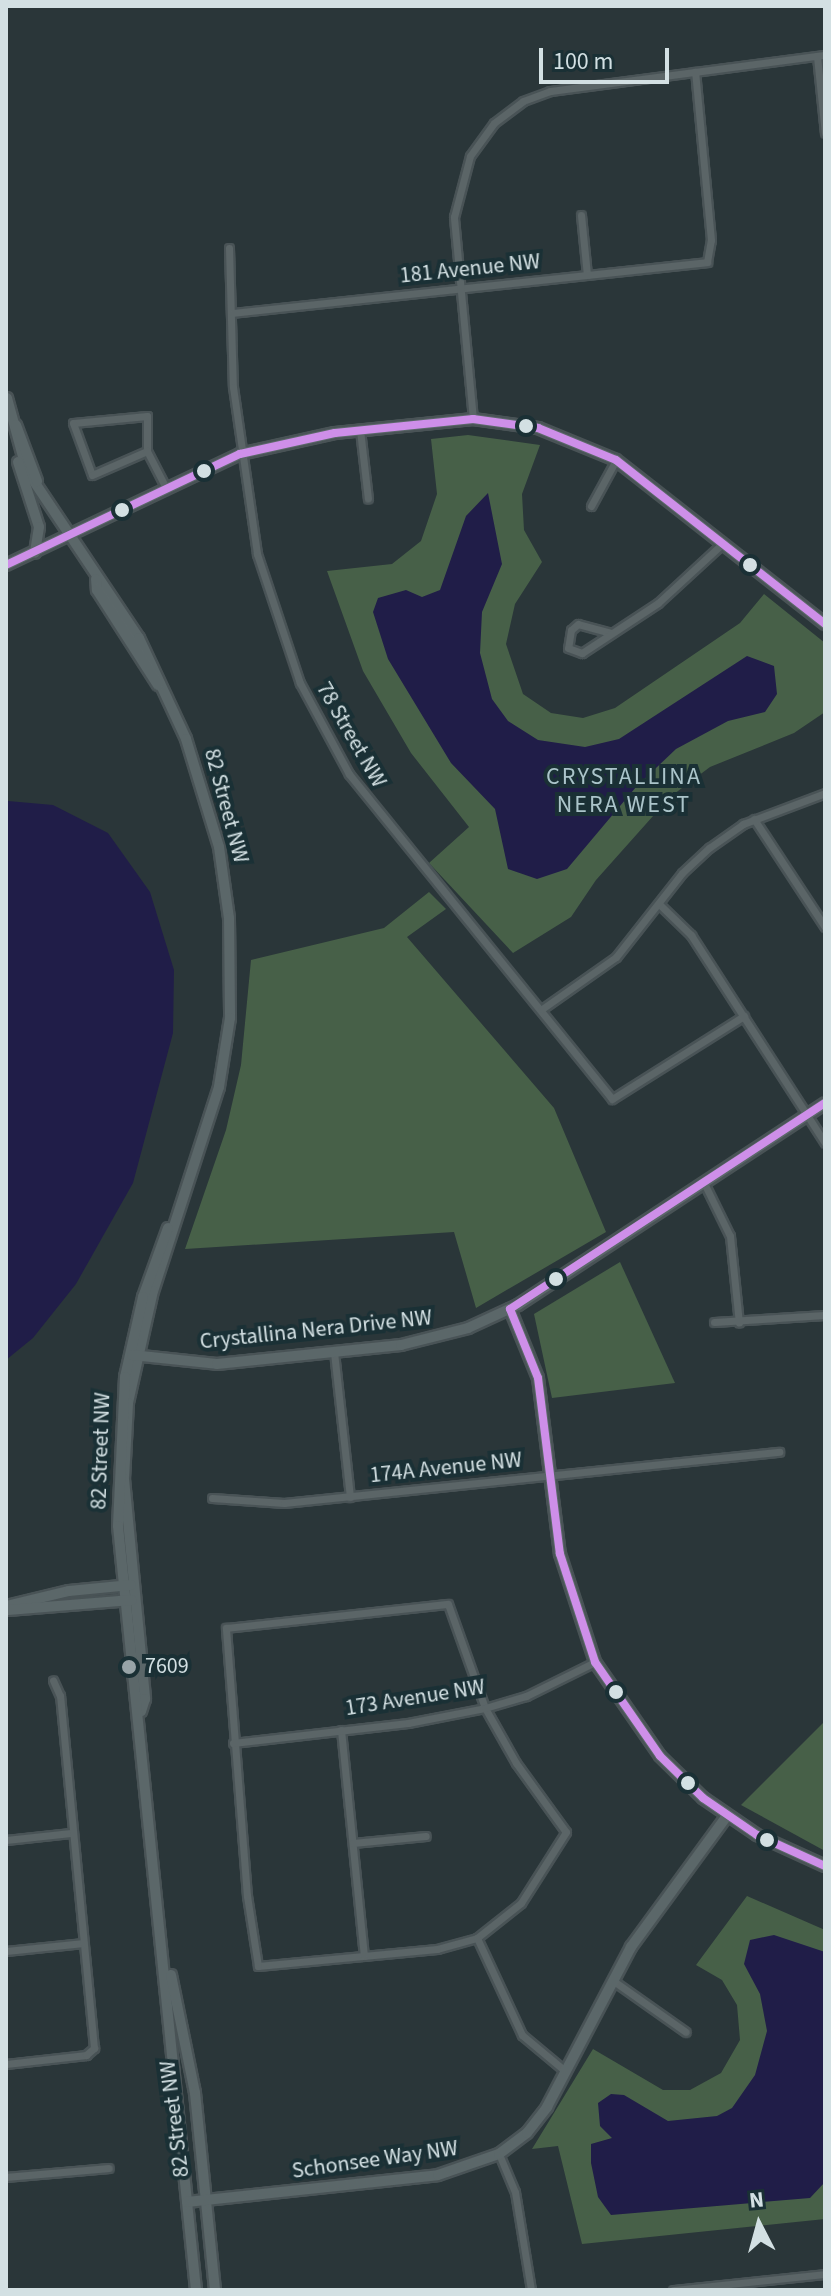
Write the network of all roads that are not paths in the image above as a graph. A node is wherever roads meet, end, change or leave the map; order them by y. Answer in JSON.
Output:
{"nodes":[{"id":1,"x":821,"y":56,"type":"edge"},
{"id":2,"x":695,"y":72,"type":"junction"},
{"id":3,"x":825,"y":133,"type":"edge"},
{"id":4,"x":581,"y":215,"type":"dead end"},
{"id":5,"x":229,"y":248,"type":"dead end"},
{"id":6,"x":587,"y":275,"type":"junction"},
{"id":7,"x":458,"y":288,"type":"junction"},
{"id":8,"x":232,"y":313,"type":"junction"},
{"id":9,"x":6,"y":397,"type":"edge"},
{"id":10,"x":473,"y":419,"type":"junction"},
{"id":11,"x":360,"y":430,"type":"junction"},
{"id":12,"x":12,"y":433,"type":"junction"},
{"id":13,"x":147,"y":451,"type":"junction"},
{"id":14,"x":240,"y":454,"type":"junction"},
{"id":15,"x":616,"y":460,"type":"junction"},
{"id":16,"x":38,"y":485,"type":"junction"},
{"id":17,"x":166,"y":488,"type":"junction"},
{"id":18,"x":368,"y":499,"type":"dead end"},
{"id":19,"x":591,"y":506,"type":"dead end"},
{"id":20,"x":69,"y":538,"type":"junction"},
{"id":21,"x":723,"y":543,"type":"junction"},
{"id":22,"x":34,"y":554,"type":"junction"},
{"id":23,"x":6,"y":565,"type":"edge"},
{"id":24,"x":825,"y":624,"type":"edge"},
{"id":25,"x":611,"y":633,"type":"junction"},
{"id":26,"x":825,"y":793,"type":"edge"},
{"id":27,"x":754,"y":819,"type":"junction"},
{"id":28,"x":659,"y":904,"type":"junction"},
{"id":29,"x":825,"y":927,"type":"edge"},
{"id":30,"x":542,"y":1009,"type":"junction"},
{"id":31,"x":744,"y":1016,"type":"junction"},
{"id":32,"x":825,"y":1103,"type":"edge"},
{"id":33,"x":808,"y":1115,"type":"junction"},
{"id":34,"x":825,"y":1143,"type":"edge"},
{"id":35,"x":704,"y":1183,"type":"junction"},
{"id":36,"x":510,"y":1309,"type":"junction"},
{"id":37,"x":825,"y":1315,"type":"edge"},
{"id":38,"x":714,"y":1322,"type":"dead end"},
{"id":39,"x":739,"y":1323,"type":"junction"},
{"id":40,"x":334,"y":1352,"type":"junction"},
{"id":41,"x":134,"y":1355,"type":"junction"},
{"id":42,"x":779,"y":1452,"type":"dead end"},
{"id":43,"x":550,"y":1475,"type":"junction"},
{"id":44,"x":350,"y":1497,"type":"junction"},
{"id":45,"x":212,"y":1498,"type":"dead end"},
{"id":46,"x":128,"y":1585,"type":"junction"},
{"id":47,"x":130,"y":1601,"type":"junction"},
{"id":48,"x":6,"y":1608,"type":"edge"},
{"id":49,"x":595,"y":1662,"type":"junction"},
{"id":50,"x":53,"y":1680,"type":"dead end"},
{"id":51,"x":485,"y":1708,"type":"junction"},
{"id":52,"x":341,"y":1730,"type":"junction"},
{"id":53,"x":233,"y":1743,"type":"junction"},
{"id":54,"x":727,"y":1816,"type":"junction"},
{"id":55,"x":71,"y":1833,"type":"junction"},
{"id":56,"x":426,"y":1836,"type":"dead end"},
{"id":57,"x":6,"y":1840,"type":"edge"},
{"id":58,"x":353,"y":1843,"type":"junction"},
{"id":59,"x":825,"y":1866,"type":"edge"},
{"id":60,"x":477,"y":1938,"type":"junction"},
{"id":61,"x":84,"y":1943,"type":"junction"},
{"id":62,"x":165,"y":1945,"type":"junction"},
{"id":63,"x":6,"y":1951,"type":"edge"},
{"id":64,"x":364,"y":1956,"type":"junction"},
{"id":65,"x":612,"y":1980,"type":"junction"},
{"id":66,"x":686,"y":2032,"type":"dead end"},
{"id":67,"x":6,"y":2064,"type":"edge"},
{"id":68,"x":564,"y":2070,"type":"junction"},
{"id":69,"x":499,"y":2154,"type":"junction"},
{"id":70,"x":109,"y":2168,"type":"dead end"},
{"id":71,"x":6,"y":2177,"type":"edge"},
{"id":72,"x":205,"y":2200,"type":"junction"},
{"id":73,"x":187,"y":2202,"type":"junction"},
{"id":74,"x":825,"y":2274,"type":"edge"},
{"id":75,"x":196,"y":2290,"type":"edge"},
{"id":76,"x":215,"y":2290,"type":"edge"},
{"id":77,"x":531,"y":2290,"type":"edge"},
{"id":78,"x":673,"y":2290,"type":"edge"}],
"edges":[{"from":1,"to":2,"type":"street"},
{"from":1,"to":3,"type":"street"},
{"from":2,"to":6,"type":"street","name":"181 Avenue NW"},
{"from":2,"to":7,"type":"street"},
{"from":4,"to":6,"type":"street"},
{"from":5,"to":8,"type":"street","name":"78 Street NW"},
{"from":6,"to":7,"type":"street","name":"181 Avenue NW"},
{"from":7,"to":8,"type":"street","name":"181 Avenue NW"},
{"from":7,"to":10,"type":"street"},
{"from":8,"to":14,"type":"street","name":"78 Street NW"},
{"from":9,"to":12,"type":"street","name":"82 Street NW"},
{"from":9,"to":16,"type":"street","name":"82 Street NW"},
{"from":10,"to":11,"type":"street"},
{"from":10,"to":15,"type":"street"},
{"from":11,"to":14,"type":"street"},
{"from":11,"to":18,"type":"street"},
{"from":12,"to":16,"type":"street","name":"82 Street NW"},
{"from":12,"to":22,"type":"street"},
{"from":13,"to":13,"type":"street"},
{"from":13,"to":17,"type":"street"},
{"from":14,"to":17,"type":"street"},
{"from":14,"to":30,"type":"street","name":"78 Street NW"},
{"from":15,"to":19,"type":"street"},
{"from":15,"to":21,"type":"street"},
{"from":16,"to":20,"type":"street","name":"82 Street NW"},
{"from":17,"to":20,"type":"street"},
{"from":20,"to":22,"type":"street"},
{"from":20,"to":41,"type":"street","name":"82 Street NW"},
{"from":21,"to":24,"type":"street"},
{"from":21,"to":25,"type":"street"},
{"from":22,"to":23,"type":"street"},
{"from":25,"to":25,"type":"street"},
{"from":26,"to":27,"type":"street"},
{"from":27,"to":28,"type":"street"},
{"from":27,"to":29,"type":"street"},
{"from":28,"to":30,"type":"street"},
{"from":28,"to":31,"type":"street"},
{"from":30,"to":31,"type":"street","name":"78 Street NW"},
{"from":31,"to":33,"type":"street"},
{"from":32,"to":33,"type":"street","name":"Crystallina Nera Drive NW"},
{"from":33,"to":34,"type":"street"},
{"from":33,"to":35,"type":"street","name":"Crystallina Nera Drive NW"},
{"from":35,"to":36,"type":"street","name":"Crystallina Nera Drive NW"},
{"from":35,"to":39,"type":"street"},
{"from":36,"to":40,"type":"street","name":"Crystallina Nera Drive NW"},
{"from":36,"to":43,"type":"street"},
{"from":37,"to":39,"type":"street"},
{"from":38,"to":39,"type":"street"},
{"from":40,"to":41,"type":"street","name":"Crystallina Nera Drive NW"},
{"from":40,"to":44,"type":"street"},
{"from":41,"to":46,"type":"street","name":"82 Street NW"},
{"from":42,"to":43,"type":"street","name":"174A Avenue NW"},
{"from":43,"to":44,"type":"street","name":"174A Avenue NW"},
{"from":43,"to":49,"type":"street"},
{"from":44,"to":45,"type":"street","name":"174A Avenue NW"},
{"from":46,"to":47,"type":"street","name":"82 Street NW"},
{"from":46,"to":48,"type":"street"},
{"from":47,"to":48,"type":"street"},
{"from":47,"to":62,"type":"street","name":"82 Street NW"},
{"from":49,"to":51,"type":"street","name":"173 Avenue NW"},
{"from":49,"to":54,"type":"street"},
{"from":50,"to":55,"type":"street"},
{"from":51,"to":52,"type":"street","name":"173 Avenue NW"},
{"from":51,"to":53,"type":"street"},
{"from":51,"to":60,"type":"street"},
{"from":52,"to":53,"type":"street","name":"173 Avenue NW"},
{"from":52,"to":58,"type":"street"},
{"from":53,"to":64,"type":"street"},
{"from":54,"to":59,"type":"street"},
{"from":54,"to":65,"type":"street","name":"Schonsee Way NW"},
{"from":55,"to":57,"type":"street"},
{"from":55,"to":61,"type":"street"},
{"from":56,"to":58,"type":"street"},
{"from":58,"to":64,"type":"street"},
{"from":60,"to":64,"type":"street"},
{"from":60,"to":68,"type":"street"},
{"from":61,"to":63,"type":"street"},
{"from":61,"to":67,"type":"street"},
{"from":62,"to":72,"type":"street","name":"82 Street NW"},
{"from":62,"to":73,"type":"street","name":"82 Street NW"},
{"from":65,"to":66,"type":"street"},
{"from":65,"to":68,"type":"street","name":"Schonsee Way NW"},
{"from":68,"to":69,"type":"street","name":"Schonsee Way NW"},
{"from":69,"to":72,"type":"street","name":"Schonsee Way NW"},
{"from":69,"to":77,"type":"street"},
{"from":70,"to":71,"type":"street"},
{"from":72,"to":73,"type":"street","name":"Schonsee Way NW"},
{"from":72,"to":76,"type":"street","name":"82 Street NW"},
{"from":73,"to":75,"type":"street","name":"82 Street NW"},
{"from":74,"to":78,"type":"street"}]}
